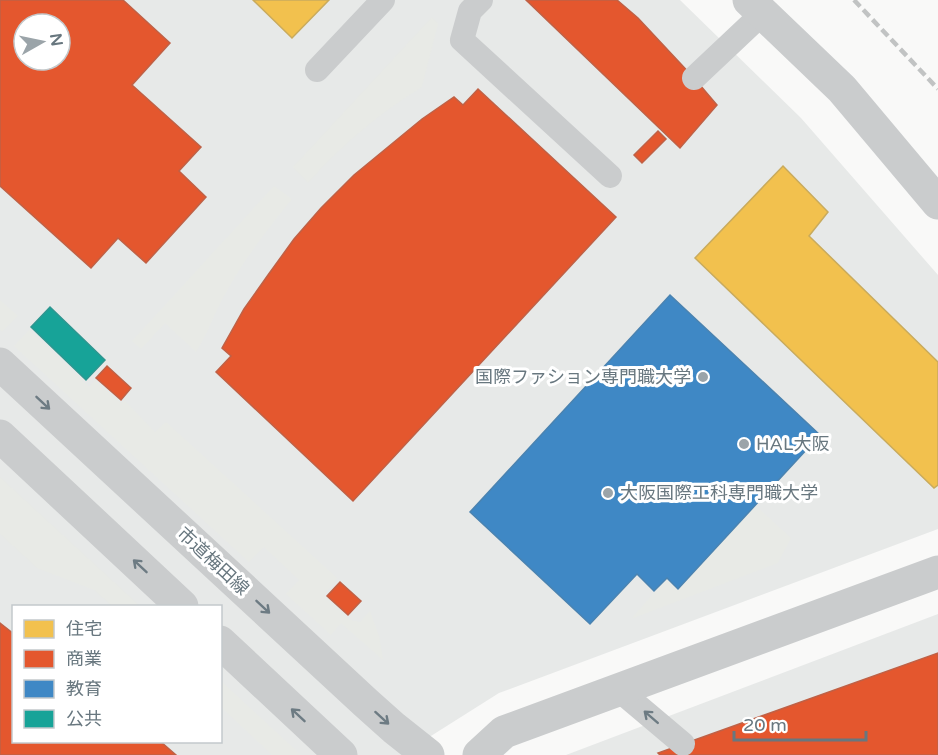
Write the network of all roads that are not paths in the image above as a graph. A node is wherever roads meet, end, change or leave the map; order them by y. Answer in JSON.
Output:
{"nodes":[{"id":1,"x":383,"y":0,"type":"edge"},
{"id":2,"x":481,"y":0,"type":"edge"},
{"id":3,"x":756,"y":7,"type":"edge"},
{"id":4,"x":317,"y":70,"type":"dead end"},
{"id":5,"x":694,"y":78,"type":"dead end"},
{"id":6,"x":610,"y":176,"type":"dead end"},
{"id":7,"x":938,"y":203,"type":"edge"},
{"id":8,"x":0,"y":364,"type":"edge"},
{"id":9,"x":0,"y":436,"type":"edge"},
{"id":10,"x":938,"y":572,"type":"edge"},
{"id":11,"x":181,"y":605,"type":"edge"},
{"id":12,"x":222,"y":644,"type":"edge"},
{"id":13,"x":620,"y":690,"type":"junction"},
{"id":14,"x":683,"y":744,"type":"dead end"},
{"id":15,"x":341,"y":755,"type":"edge"},
{"id":16,"x":428,"y":755,"type":"edge"},
{"id":17,"x":479,"y":755,"type":"edge"}],
"edges":[{"from":1,"to":4,"type":"lane"},
{"from":2,"to":6,"type":"lane"},
{"from":3,"to":5,"type":"lane"},
{"from":3,"to":7,"type":"street"},
{"from":8,"to":16,"type":"street","name":"市道梅田線","one_way":true},
{"from":11,"to":9,"type":"street","one_way":true},
{"from":10,"to":13,"type":"street"},
{"from":15,"to":12,"type":"street","one_way":true},
{"from":14,"to":13,"type":"lane","one_way":true},
{"from":13,"to":17,"type":"street"}]}
